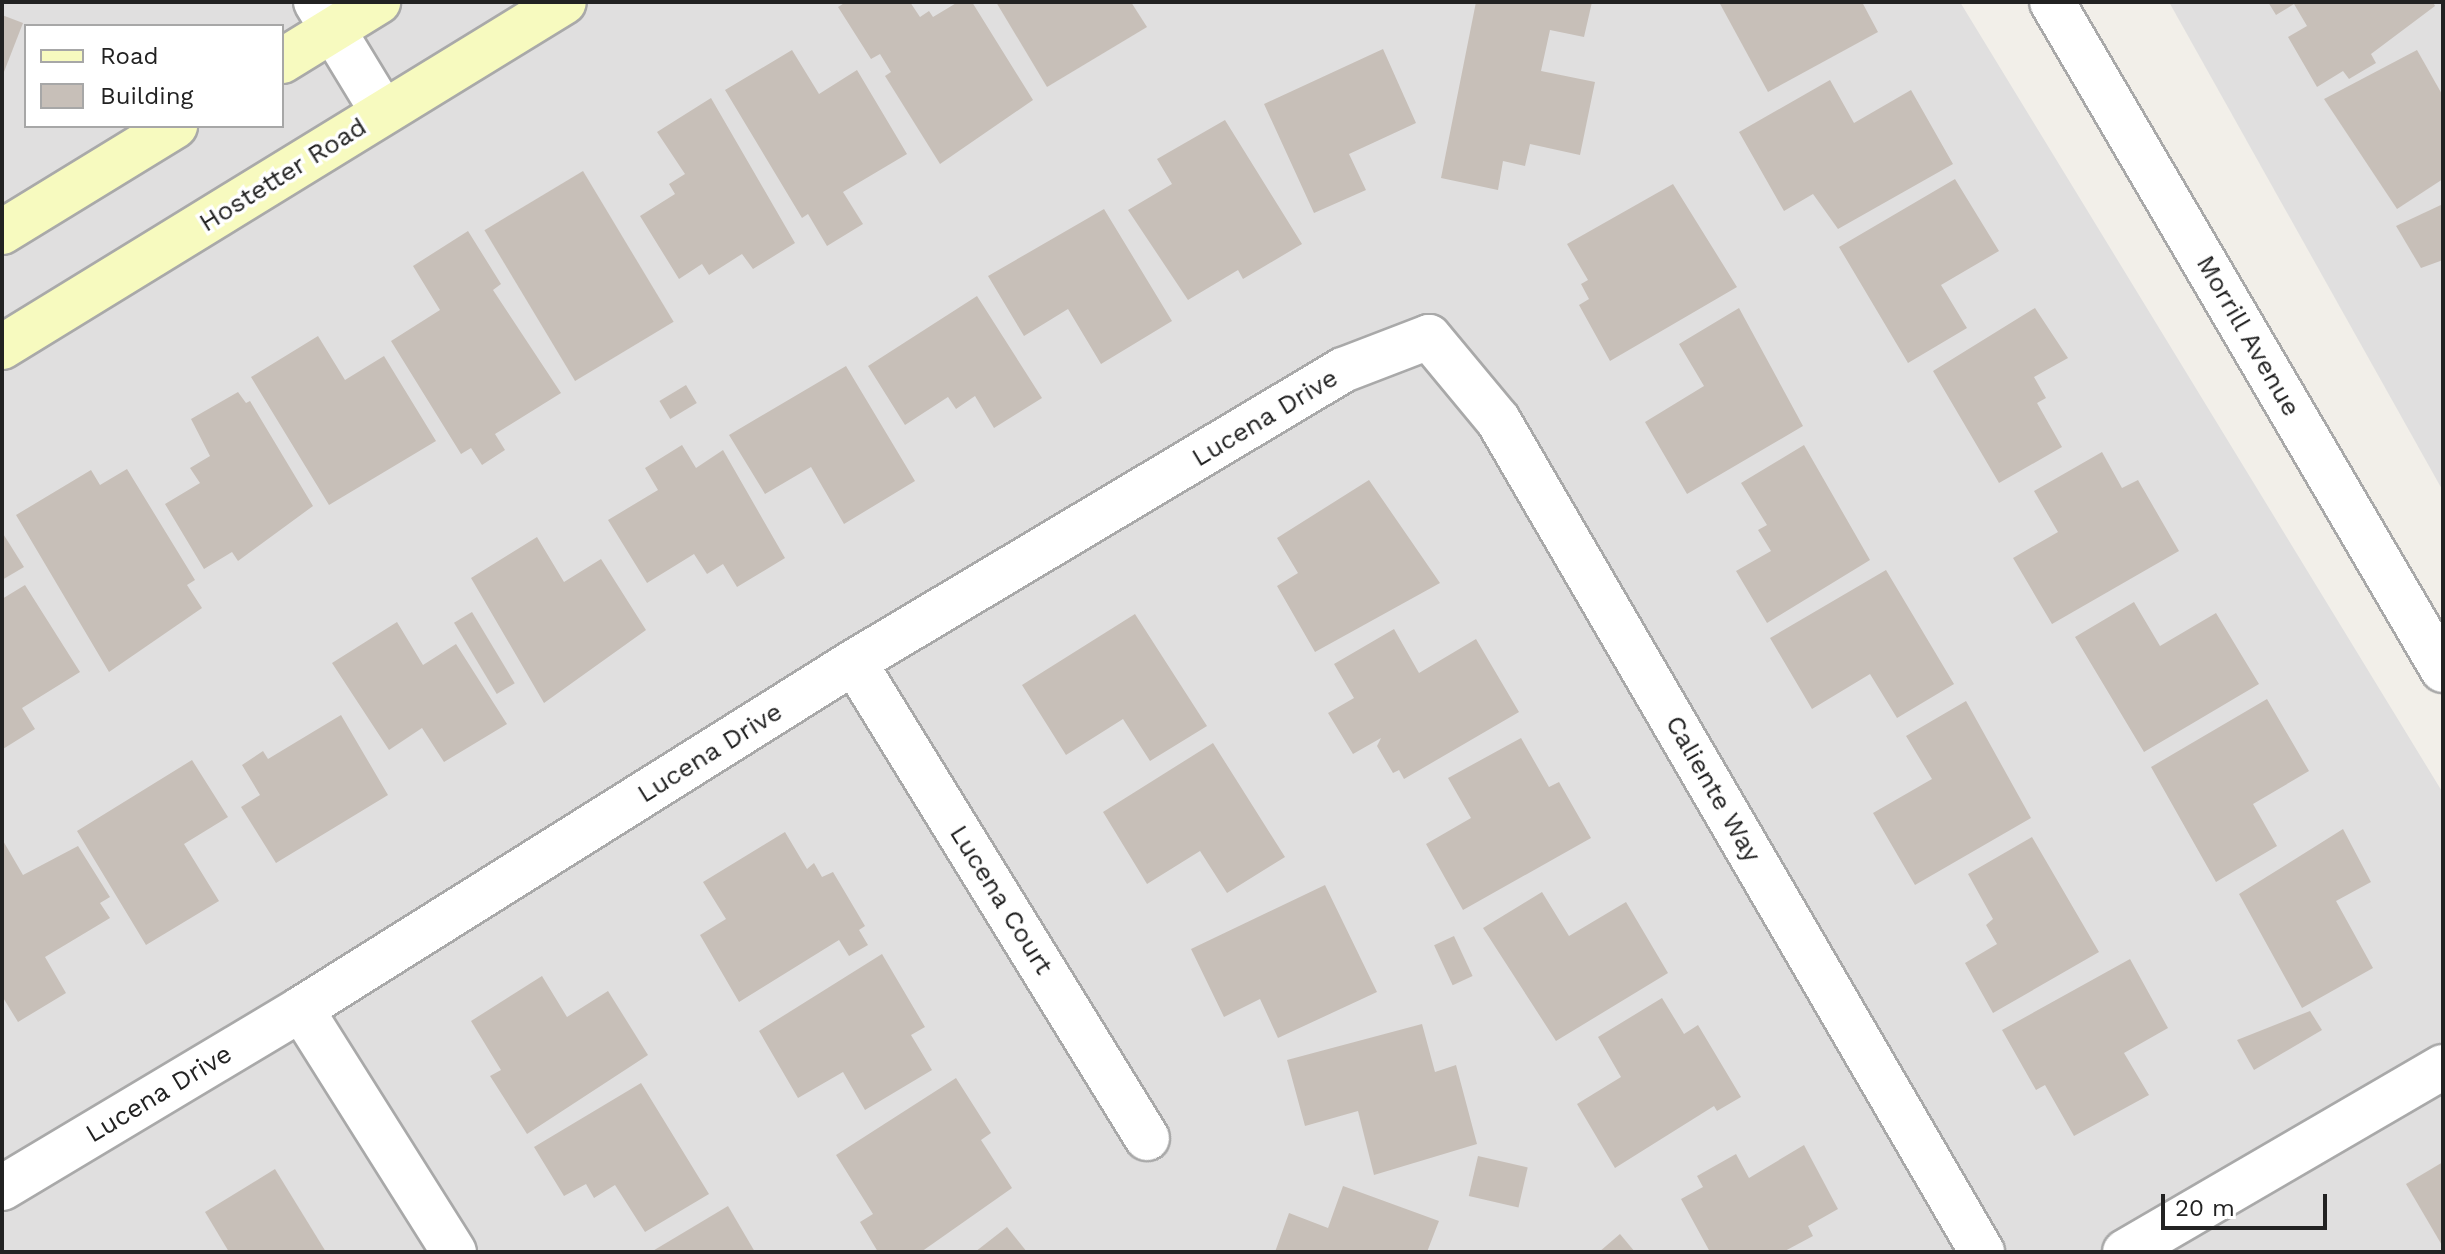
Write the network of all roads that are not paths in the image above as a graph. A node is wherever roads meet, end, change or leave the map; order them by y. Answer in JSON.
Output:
{"nodes":[{"id":1,"x":378,"y":2,"type":"edge"},
{"id":2,"x":564,"y":2,"type":"edge"},
{"id":3,"x":2052,"y":2,"type":"edge"},
{"id":4,"x":324,"y":16,"type":"edge"},
{"id":5,"x":284,"y":59,"type":"edge"},
{"id":6,"x":383,"y":112,"type":"junction"},
{"id":7,"x":172,"y":128,"type":"edge"},
{"id":8,"x":2,"y":232,"type":"edge"},
{"id":9,"x":1429,"y":337,"type":"joint"},
{"id":10,"x":2,"y":347,"type":"edge"},
{"id":11,"x":854,"y":662,"type":"junction"},
{"id":12,"x":2443,"y":670,"type":"edge"},
{"id":13,"x":301,"y":1009,"type":"junction"},
{"id":14,"x":2443,"y":1067,"type":"edge"},
{"id":15,"x":1147,"y":1138,"type":"dead end"},
{"id":16,"x":2,"y":1188,"type":"edge"},
{"id":17,"x":454,"y":1252,"type":"edge"},
{"id":18,"x":1982,"y":1252,"type":"edge"},
{"id":19,"x":2125,"y":1252,"type":"edge"}],
"edges":[{"from":1,"to":4,"type":"main road"},
{"from":2,"to":6,"type":"main road","name":"Hostetter Road"},
{"from":3,"to":12,"type":"street","name":"Morrill Avenue"},
{"from":4,"to":5,"type":"main road"},
{"from":4,"to":6,"type":"street"},
{"from":6,"to":10,"type":"main road","name":"Hostetter Road"},
{"from":7,"to":8,"type":"main road"},
{"from":9,"to":11,"type":"street","name":"Lucena Drive"},
{"from":9,"to":18,"type":"street","name":"Caliente Way"},
{"from":11,"to":13,"type":"street","name":"Lucena Drive"},
{"from":11,"to":15,"type":"street","name":"Lucena Court"},
{"from":13,"to":16,"type":"street","name":"Lucena Drive"},
{"from":13,"to":17,"type":"street"},
{"from":14,"to":19,"type":"street"}]}
